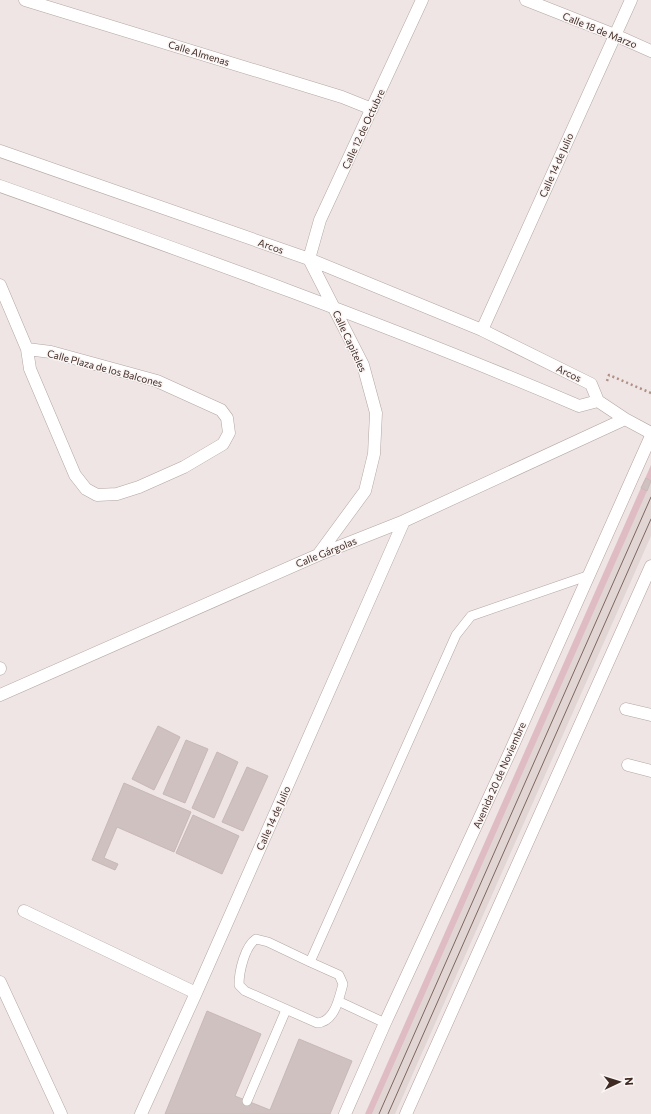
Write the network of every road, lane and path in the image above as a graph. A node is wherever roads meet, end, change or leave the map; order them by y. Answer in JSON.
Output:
{"nodes":[{"id":1,"x":25,"y":0,"type":"edge"},
{"id":2,"x":422,"y":0,"type":"edge"},
{"id":3,"x":526,"y":0,"type":"edge"},
{"id":4,"x":630,"y":0,"type":"edge"},
{"id":5,"x":615,"y":35,"type":"junction"},
{"id":6,"x":651,"y":51,"type":"edge"},
{"id":7,"x":372,"y":108,"type":"junction"},
{"id":8,"x":0,"y":151,"type":"edge"},
{"id":9,"x":0,"y":186,"type":"edge"},
{"id":10,"x":309,"y":260,"type":"junction"},
{"id":11,"x":0,"y":285,"type":"edge"},
{"id":12,"x":336,"y":309,"type":"junction"},
{"id":13,"x":482,"y":330,"type":"junction"},
{"id":14,"x":27,"y":349,"type":"junction"},
{"id":15,"x":609,"y":375,"type":"dead end"},
{"id":16,"x":650,"y":393,"type":"edge"},
{"id":17,"x":598,"y":401,"type":"junction"},
{"id":18,"x":625,"y":419,"type":"junction"},
{"id":19,"x":651,"y":434,"type":"edge"},
{"id":20,"x":404,"y":521,"type":"junction"},
{"id":21,"x":318,"y":555,"type":"junction"},
{"id":22,"x":651,"y":566,"type":"edge"},
{"id":23,"x":587,"y":576,"type":"junction"},
{"id":24,"x":0,"y":695,"type":"edge"},
{"id":25,"x":626,"y":709,"type":"dead end"},
{"id":26,"x":651,"y":715,"type":"edge"},
{"id":27,"x":628,"y":765,"type":"dead end"},
{"id":28,"x":651,"y":771,"type":"edge"},
{"id":29,"x":24,"y":911,"type":"dead end"},
{"id":30,"x":310,"y":962,"type":"junction"},
{"id":31,"x":0,"y":982,"type":"edge"},
{"id":32,"x":196,"y":993,"type":"junction"},
{"id":33,"x":338,"y":1001,"type":"junction"},
{"id":34,"x":286,"y":1010,"type":"junction"},
{"id":35,"x":385,"y":1022,"type":"junction"},
{"id":36,"x":247,"y":1101,"type":"dead end"},
{"id":37,"x":61,"y":1114,"type":"edge"},
{"id":38,"x":141,"y":1114,"type":"edge"},
{"id":39,"x":345,"y":1114,"type":"edge"},
{"id":40,"x":406,"y":1114,"type":"edge"}],
"edges":[{"from":1,"to":7,"type":"street","name":"Calle Almenas"},
{"from":2,"to":7,"type":"street","name":"Calle 12 de Octubre"},
{"from":3,"to":5,"type":"street","name":"Calle 18 de Marzo"},
{"from":4,"to":5,"type":"street","name":"Calle 14 de Julio"},
{"from":5,"to":6,"type":"street","name":"Calle 18 de Marzo"},
{"from":5,"to":13,"type":"street","name":"Calle 14 de Julio"},
{"from":7,"to":10,"type":"street","name":"Calle 12 de Octubre"},
{"from":8,"to":10,"type":"street","name":"Arcos"},
{"from":9,"to":12,"type":"street"},
{"from":10,"to":12,"type":"street","name":"Calle Capiteles"},
{"from":10,"to":13,"type":"street","name":"Arcos"},
{"from":11,"to":14,"type":"street","name":"Calle Plaza de los Balcones"},
{"from":12,"to":17,"type":"street"},
{"from":12,"to":21,"type":"street","name":"Calle Capiteles"},
{"from":13,"to":17,"type":"street","name":"Arcos"},
{"from":14,"to":14,"type":"street","name":"Calle Plaza de los Balcones"},
{"from":15,"to":16,"type":"path"},
{"from":17,"to":18,"type":"street"},
{"from":18,"to":19,"type":"street"},
{"from":18,"to":20,"type":"street","name":"Calle Gárgolas"},
{"from":19,"to":23,"type":"street","name":"Avenida 20 de Noviembre"},
{"from":20,"to":21,"type":"street","name":"Calle Gárgolas"},
{"from":20,"to":32,"type":"street","name":"Calle 14 de Julio"},
{"from":21,"to":24,"type":"street","name":"Calle Gárgolas"},
{"from":22,"to":40,"type":"street"},
{"from":23,"to":30,"type":"lane"},
{"from":23,"to":35,"type":"street","name":"Avenida 20 de Noviembre"},
{"from":25,"to":26,"type":"street"},
{"from":27,"to":28,"type":"street"},
{"from":29,"to":32,"type":"street"},
{"from":30,"to":33,"type":"lane"},
{"from":30,"to":34,"type":"lane"},
{"from":31,"to":37,"type":"street"},
{"from":32,"to":38,"type":"street","name":"Calle 14 de Julio"},
{"from":33,"to":34,"type":"lane"},
{"from":33,"to":35,"type":"lane"},
{"from":34,"to":36,"type":"lane"},
{"from":35,"to":39,"type":"street","name":"Avenida 20 de Noviembre"}]}
